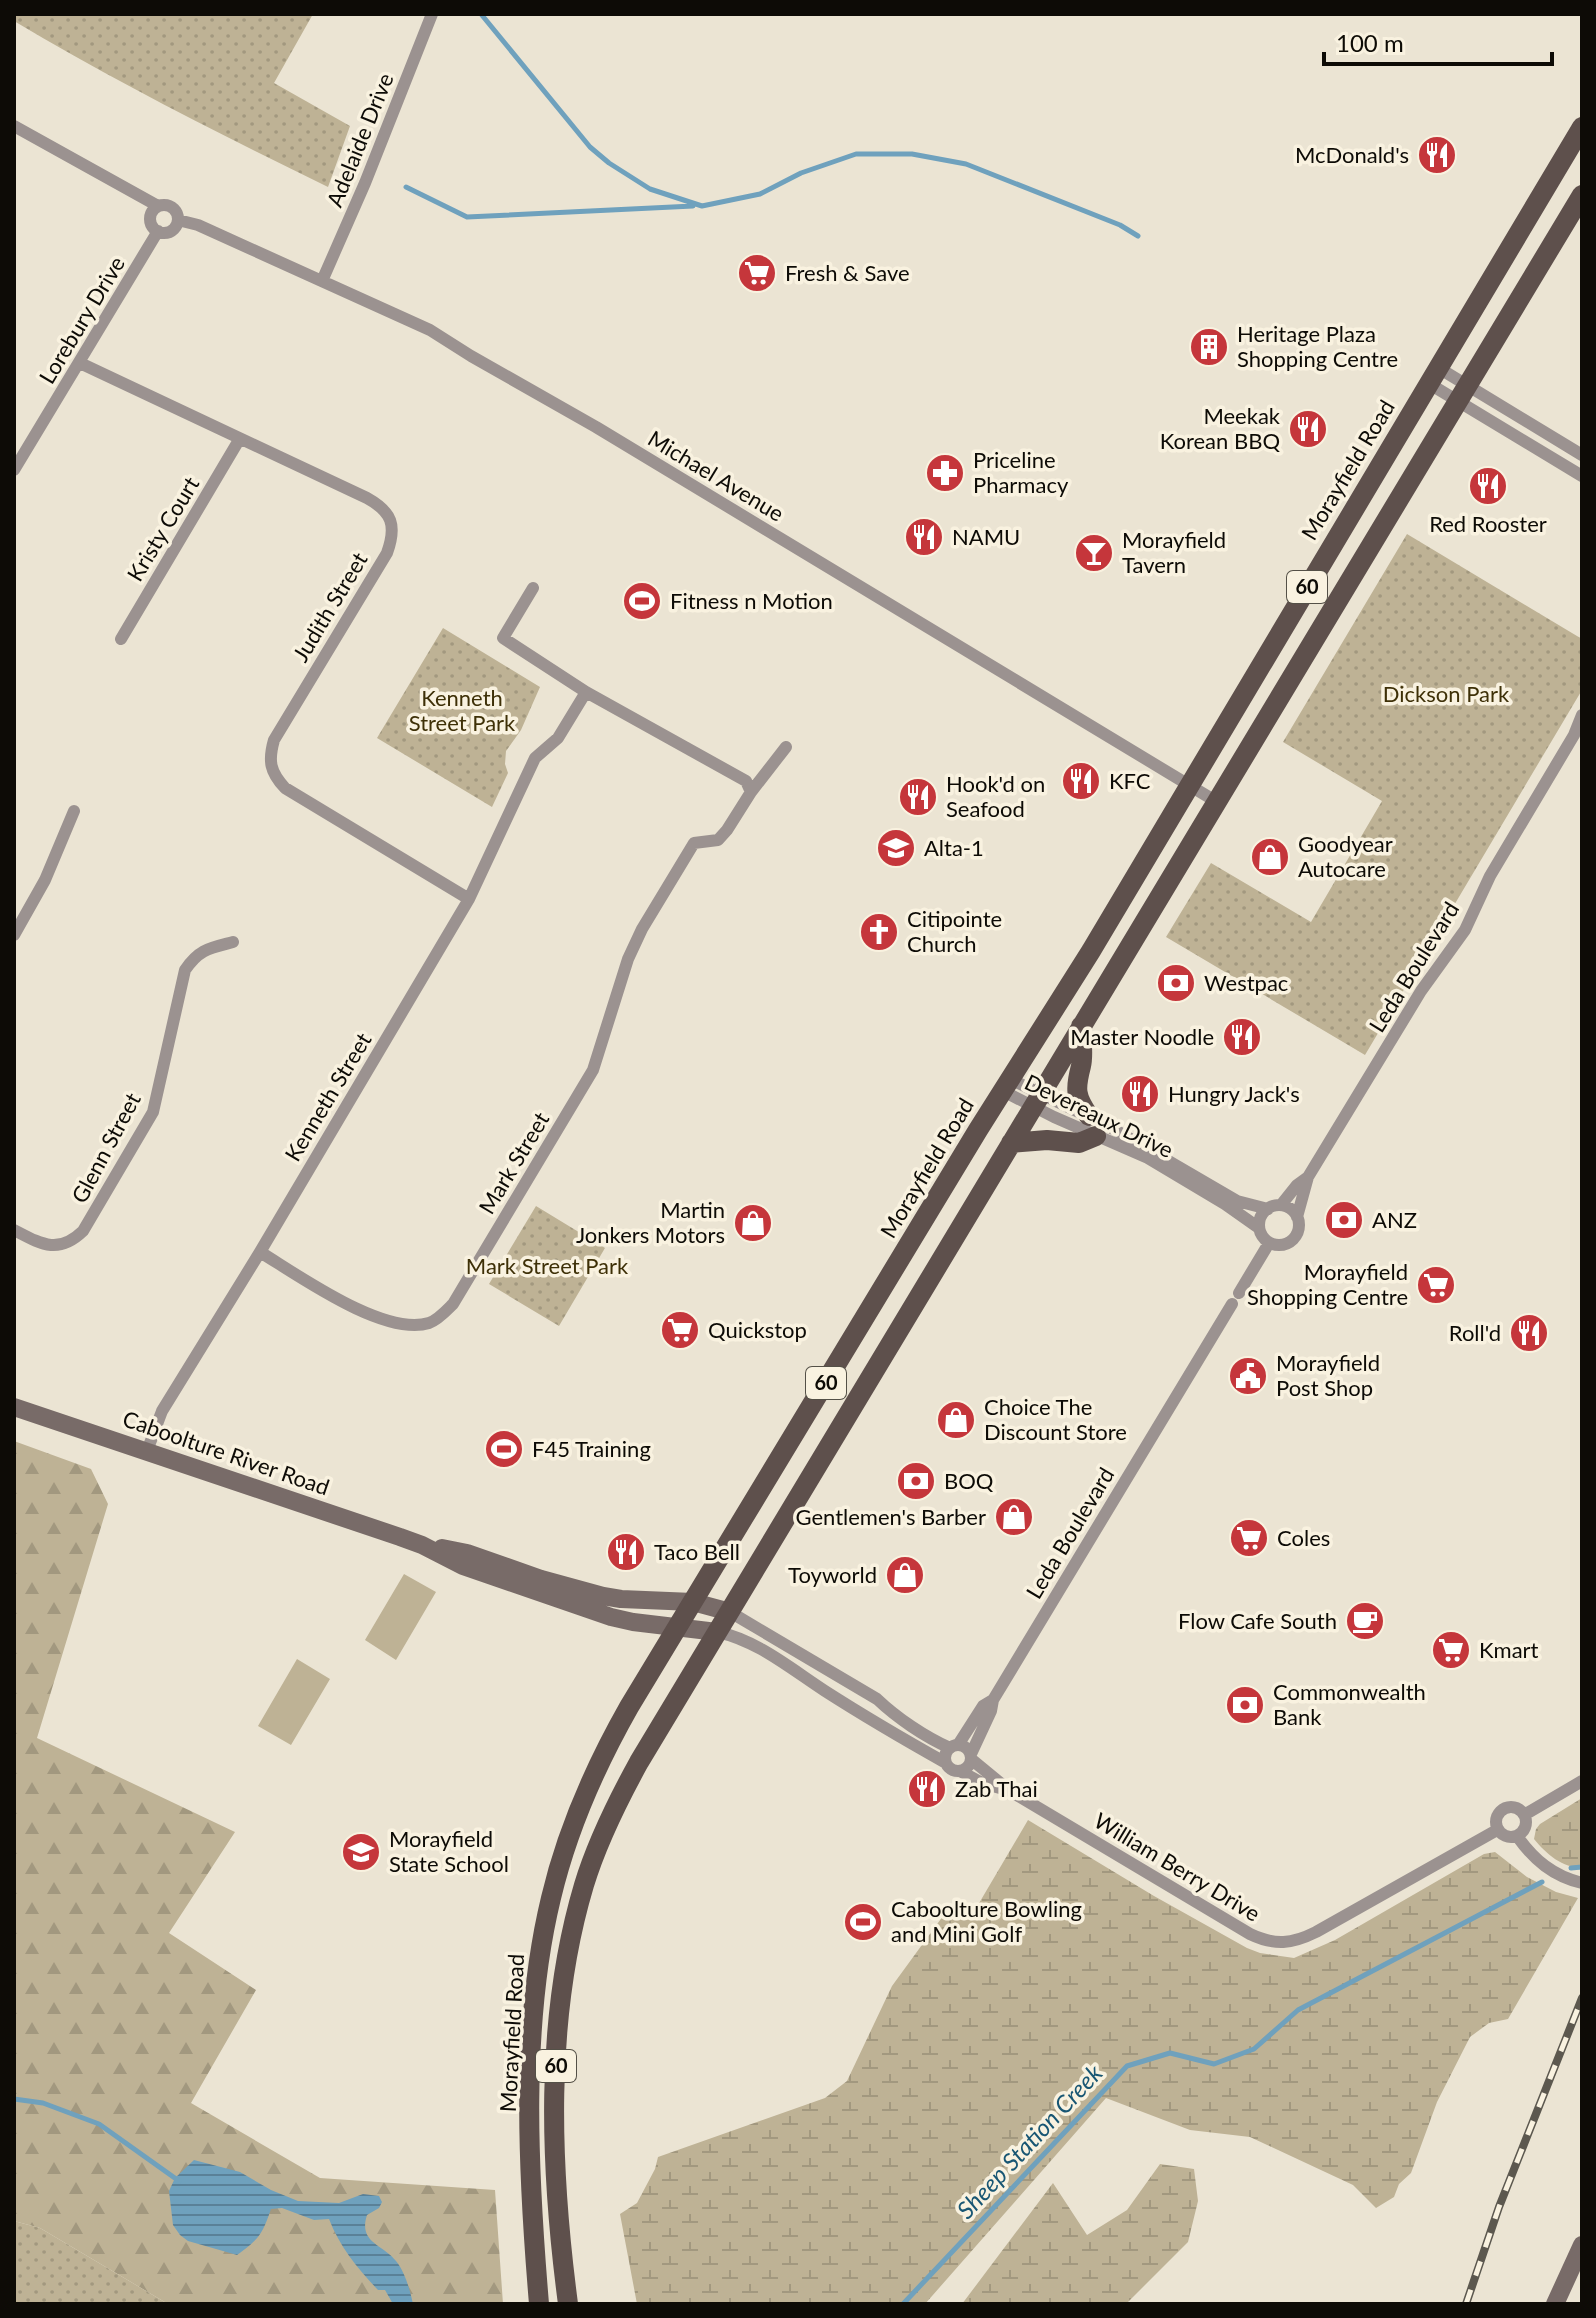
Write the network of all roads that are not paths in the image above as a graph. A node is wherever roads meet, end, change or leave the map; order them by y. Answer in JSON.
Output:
{"nodes":[{"id":1,"x":432,"y":14,"type":"edge"},
{"id":2,"x":14,"y":126,"type":"edge"},
{"id":3,"x":1582,"y":127,"type":"edge"},
{"id":4,"x":1582,"y":195,"type":"edge"},
{"id":5,"x":158,"y":206,"type":"junction"},
{"id":6,"x":178,"y":220,"type":"junction"},
{"id":7,"x":158,"y":231,"type":"junction"},
{"id":8,"x":322,"y":281,"type":"junction"},
{"id":9,"x":80,"y":363,"type":"junction"},
{"id":10,"x":1432,"y":375,"type":"junction"},
{"id":11,"x":1463,"y":393,"type":"junction"},
{"id":12,"x":239,"y":440,"type":"junction"},
{"id":13,"x":1582,"y":455,"type":"edge"},
{"id":14,"x":14,"y":470,"type":"edge"},
{"id":15,"x":1582,"y":476,"type":"edge"},
{"id":16,"x":533,"y":588,"type":"dead end"},
{"id":17,"x":121,"y":639,"type":"dead end"},
{"id":18,"x":586,"y":692,"type":"junction"},
{"id":19,"x":1582,"y":715,"type":"edge"},
{"id":20,"x":1578,"y":730,"type":"edge"},
{"id":21,"x":786,"y":747,"type":"dead end"},
{"id":22,"x":1189,"y":785,"type":"junction"},
{"id":23,"x":751,"y":792,"type":"junction"},
{"id":24,"x":1217,"y":802,"type":"junction"},
{"id":25,"x":74,"y":811,"type":"dead end"},
{"id":26,"x":469,"y":899,"type":"junction"},
{"id":27,"x":14,"y":935,"type":"edge"},
{"id":28,"x":233,"y":942,"type":"dead end"},
{"id":29,"x":1081,"y":1026,"type":"junction"},
{"id":30,"x":1006,"y":1085,"type":"junction"},
{"id":31,"x":1036,"y":1100,"type":"junction"},
{"id":32,"x":1093,"y":1126,"type":"junction"},
{"id":33,"x":1011,"y":1143,"type":"junction"},
{"id":34,"x":1308,"y":1177,"type":"junction"},
{"id":35,"x":1274,"y":1207,"type":"junction"},
{"id":36,"x":1297,"y":1217,"type":"junction"},
{"id":37,"x":1259,"y":1228,"type":"junction"},
{"id":38,"x":14,"y":1230,"type":"edge"},
{"id":39,"x":1269,"y":1243,"type":"junction"},
{"id":40,"x":260,"y":1252,"type":"junction"},
{"id":41,"x":14,"y":1407,"type":"edge"},
{"id":42,"x":147,"y":1451,"type":"junction"},
{"id":43,"x":422,"y":1545,"type":"junction"},
{"id":44,"x":693,"y":1602,"type":"junction"},
{"id":45,"x":730,"y":1612,"type":"junction"},
{"id":46,"x":678,"y":1627,"type":"junction"},
{"id":47,"x":717,"y":1632,"type":"junction"},
{"id":48,"x":993,"y":1700,"type":"junction"},
{"id":49,"x":954,"y":1746,"type":"junction"},
{"id":50,"x":971,"y":1757,"type":"junction"},
{"id":51,"x":946,"y":1763,"type":"junction"},
{"id":52,"x":960,"y":1771,"type":"junction"},
{"id":53,"x":1582,"y":1781,"type":"edge"},
{"id":54,"x":1010,"y":1791,"type":"junction"},
{"id":55,"x":1524,"y":1815,"type":"junction"},
{"id":56,"x":1497,"y":1830,"type":"junction"},
{"id":57,"x":1517,"y":1836,"type":"junction"},
{"id":58,"x":1582,"y":1883,"type":"edge"},
{"id":59,"x":1582,"y":2245,"type":"edge"},
{"id":60,"x":539,"y":2304,"type":"edge"},
{"id":61,"x":568,"y":2304,"type":"edge"},
{"id":62,"x":1555,"y":2304,"type":"edge"}],
"edges":[{"from":1,"to":8,"type":"street","name":"Adelaide Drive"},
{"from":2,"to":5,"type":"street"},
{"from":3,"to":10,"type":"main road","name":"Morayfield Road","number":"60"},
{"from":4,"to":11,"type":"main road","name":"Morayfield Road","number":"60"},
{"from":5,"to":6,"type":"street"},
{"from":5,"to":7,"type":"street"},
{"from":6,"to":7,"type":"street"},
{"from":6,"to":8,"type":"street","name":"Michael Avenue"},
{"from":7,"to":9,"type":"street","name":"Lorebury Drive"},
{"from":8,"to":22,"type":"street","name":"Michael Avenue"},
{"from":9,"to":12,"type":"street","name":"Judith Street"},
{"from":9,"to":14,"type":"street","name":"Lorebury Drive"},
{"from":10,"to":11,"type":"street"},
{"from":10,"to":22,"type":"main road","name":"Morayfield Road","number":"60"},
{"from":11,"to":13,"type":"street"},
{"from":11,"to":15,"type":"street"},
{"from":11,"to":24,"type":"main road","name":"Morayfield Road","number":"60"},
{"from":12,"to":17,"type":"street","name":"Kristy Court"},
{"from":12,"to":26,"type":"street","name":"Judith Street"},
{"from":16,"to":18,"type":"street"},
{"from":18,"to":23,"type":"street"},
{"from":18,"to":26,"type":"street","name":"Kenneth Street"},
{"from":19,"to":20,"type":"street","name":"Leda Boulevard"},
{"from":20,"to":34,"type":"street","name":"Leda Boulevard"},
{"from":21,"to":23,"type":"street"},
{"from":22,"to":24,"type":"street","name":"Michael Avenue"},
{"from":22,"to":30,"type":"main road","name":"Morayfield Road","number":"60"},
{"from":23,"to":40,"type":"street","name":"Mark Street"},
{"from":24,"to":29,"type":"main road","name":"Morayfield Road","number":"60"},
{"from":25,"to":27,"type":"street"},
{"from":26,"to":40,"type":"street","name":"Kenneth Street"},
{"from":28,"to":38,"type":"street","name":"Glenn Street"},
{"from":29,"to":31,"type":"main road","name":"Morayfield Road","number":"60"},
{"from":29,"to":32,"type":"main road"},
{"from":30,"to":31,"type":"street","name":"Devereaux Drive"},
{"from":30,"to":44,"type":"main road","name":"Morayfield Road","number":"60"},
{"from":31,"to":32,"type":"street","name":"Devereaux Drive"},
{"from":31,"to":32,"type":"street","name":"Devereaux Drive"},
{"from":31,"to":33,"type":"main road","name":"Morayfield Road","number":"60"},
{"from":32,"to":33,"type":"main road"},
{"from":32,"to":35,"type":"street","name":"Devereaux Drive"},
{"from":32,"to":37,"type":"street","name":"Devereaux Drive"},
{"from":33,"to":45,"type":"main road","name":"Morayfield Road","number":"60"},
{"from":34,"to":35,"type":"street","name":"Leda Boulevard"},
{"from":34,"to":36,"type":"street","name":"Leda Boulevard"},
{"from":35,"to":36,"type":"street"},
{"from":35,"to":37,"type":"street"},
{"from":36,"to":39,"type":"street"},
{"from":37,"to":39,"type":"street"},
{"from":39,"to":48,"type":"street","name":"Leda Boulevard"},
{"from":40,"to":42,"type":"street","name":"Kenneth Street"},
{"from":41,"to":42,"type":"main road","name":"Caboolture River Road"},
{"from":42,"to":43,"type":"main road","name":"Caboolture River Road"},
{"from":43,"to":44,"type":"main road","name":"Caboolture River Road"},
{"from":43,"to":46,"type":"main road","name":"Caboolture River Road"},
{"from":44,"to":45,"type":"main road","name":"Caboolture River Road"},
{"from":44,"to":46,"type":"main road","name":"Morayfield Road","number":"60"},
{"from":45,"to":47,"type":"main road","name":"Morayfield Road","number":"60"},
{"from":45,"to":49,"type":"street"},
{"from":46,"to":47,"type":"main road","name":"Caboolture River Road"},
{"from":46,"to":60,"type":"main road","name":"Morayfield Road","number":"60"},
{"from":47,"to":51,"type":"street"},
{"from":47,"to":61,"type":"main road","name":"Morayfield Road","number":"60"},
{"from":48,"to":49,"type":"street","name":"Leda Boulevard"},
{"from":48,"to":50,"type":"street","name":"Leda Boulevard"},
{"from":49,"to":50,"type":"street"},
{"from":49,"to":51,"type":"street"},
{"from":50,"to":52,"type":"street"},
{"from":50,"to":54,"type":"street","name":"William Berry Drive"},
{"from":51,"to":52,"type":"street"},
{"from":52,"to":54,"type":"street","name":"William Berry Drive"},
{"from":53,"to":55,"type":"street"},
{"from":54,"to":56,"type":"street","name":"William Berry Drive"},
{"from":55,"to":56,"type":"street"},
{"from":55,"to":57,"type":"street"},
{"from":56,"to":57,"type":"street"},
{"from":57,"to":58,"type":"street"},
{"from":59,"to":62,"type":"main road"}]}
